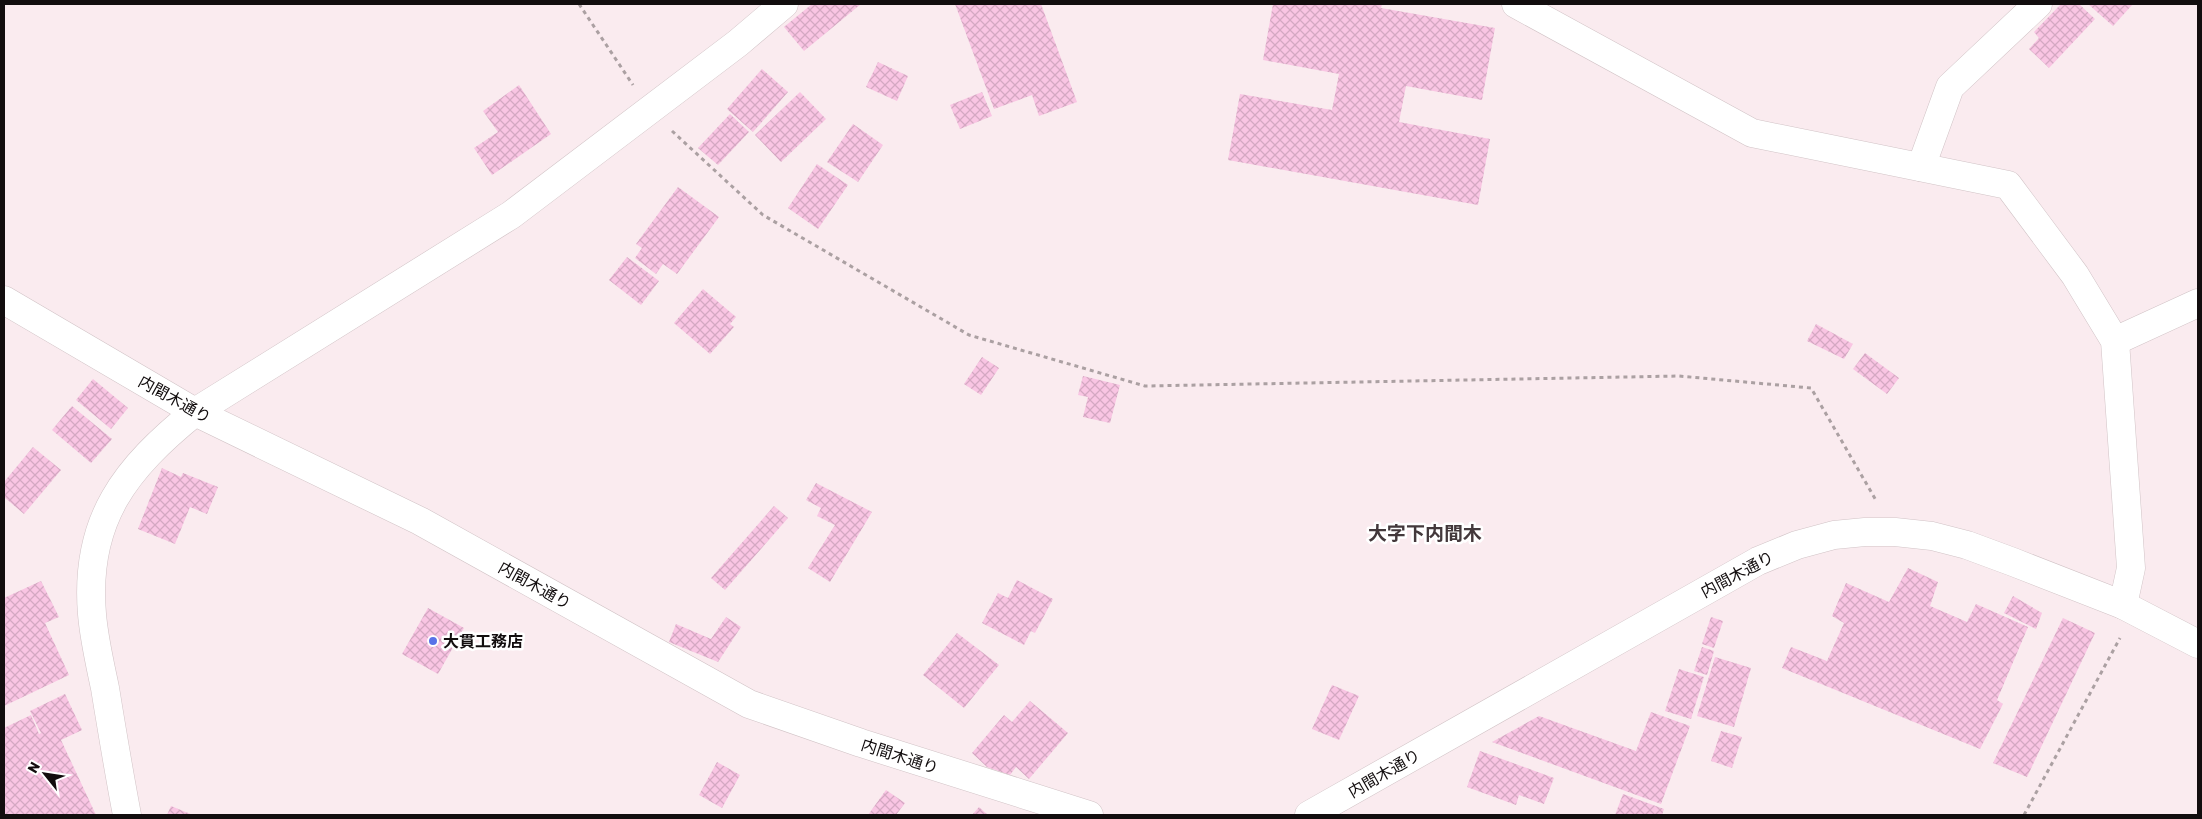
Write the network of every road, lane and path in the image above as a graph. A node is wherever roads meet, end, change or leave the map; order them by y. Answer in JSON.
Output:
{"nodes":[{"id":1,"x":579,"y":4,"type":"edge"},
{"id":2,"x":784,"y":4,"type":"edge"},
{"id":3,"x":1516,"y":4,"type":"edge"},
{"id":4,"x":2038,"y":4,"type":"edge"},
{"id":5,"x":650,"y":111,"type":"junction"},
{"id":6,"x":1921,"y":167,"type":"junction"},
{"id":7,"x":4,"y":300,"type":"edge"},
{"id":8,"x":2198,"y":303,"type":"edge"},
{"id":9,"x":2115,"y":341,"type":"junction"},
{"id":10,"x":195,"y":412,"type":"junction"},
{"id":11,"x":1895,"y":532,"type":"junction"},
{"id":12,"x":2128,"y":608,"type":"junction"},
{"id":13,"x":2198,"y":644,"type":"edge"},
{"id":14,"x":127,"y":815,"type":"edge"},
{"id":15,"x":1090,"y":815,"type":"edge"},
{"id":16,"x":1309,"y":815,"type":"edge"},
{"id":17,"x":2024,"y":815,"type":"edge"}],
"edges":[{"from":1,"to":5,"type":"path"},
{"from":2,"to":5,"type":"street"},
{"from":3,"to":6,"type":"street"},
{"from":4,"to":6,"type":"street"},
{"from":5,"to":10,"type":"street"},
{"from":5,"to":11,"type":"path"},
{"from":6,"to":9,"type":"street"},
{"from":7,"to":10,"type":"street","name":"内間木通り"},
{"from":8,"to":9,"type":"street"},
{"from":9,"to":12,"type":"street"},
{"from":10,"to":14,"type":"street"},
{"from":10,"to":15,"type":"street","name":"内間木通り"},
{"from":11,"to":12,"type":"street","name":"内間木通り"},
{"from":11,"to":16,"type":"street","name":"内間木通り"},
{"from":12,"to":13,"type":"street","name":"内間木通り"},
{"from":12,"to":17,"type":"path"}]}
